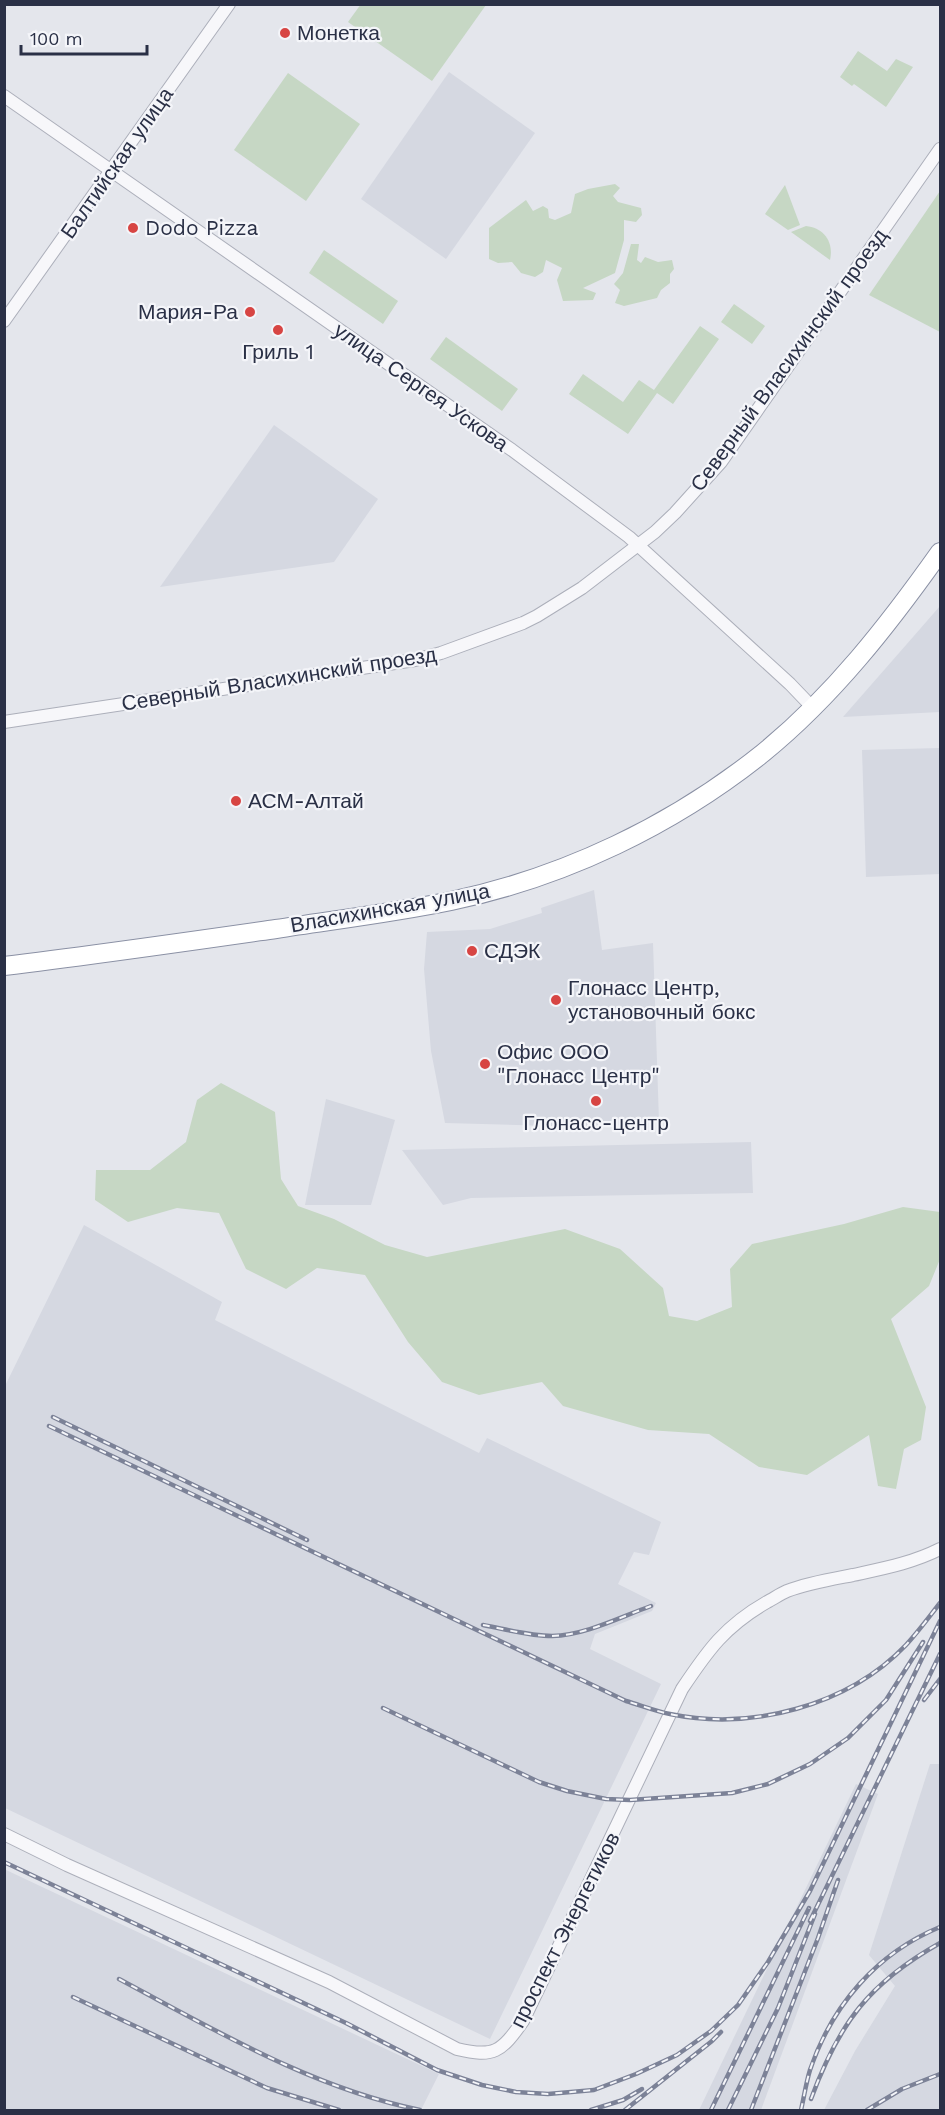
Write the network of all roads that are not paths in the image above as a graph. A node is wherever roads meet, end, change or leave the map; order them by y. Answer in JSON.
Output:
{"nodes":[{"id":1,"x":229,"y":4,"type":"edge"},
{"id":2,"x":4,"y":96,"type":"edge"},
{"id":3,"x":940,"y":149,"type":"edge"},
{"id":4,"x":112,"y":171,"type":"junction"},
{"id":5,"x":4,"y":321,"type":"edge"},
{"id":6,"x":639,"y":545,"type":"junction"},
{"id":7,"x":940,"y":552,"type":"edge"},
{"id":8,"x":813,"y":708,"type":"junction"},
{"id":9,"x":4,"y":722,"type":"edge"},
{"id":10,"x":4,"y":966,"type":"edge"},
{"id":11,"x":940,"y":1549,"type":"edge"},
{"id":12,"x":4,"y":1834,"type":"edge"}],
"edges":[{"from":1,"to":4,"type":"street","name":"Балтийская улица"},
{"from":2,"to":4,"type":"street","name":"улица Сергея Ускова"},
{"from":3,"to":6,"type":"street","name":"Северный Власихинский проезд"},
{"from":4,"to":5,"type":"street","name":"Балтийская улица"},
{"from":4,"to":6,"type":"street","name":"улица Сергея Ускова"},
{"from":6,"to":8,"type":"street","name":"улица Сергея Ускова"},
{"from":6,"to":9,"type":"street","name":"Северный Власихинский проезд"},
{"from":7,"to":8,"type":"highway","name":"Власихинская улица"},
{"from":8,"to":10,"type":"highway","name":"Власихинская улица"},
{"from":11,"to":12,"type":"street","name":"проспект Энергетиков"}]}
